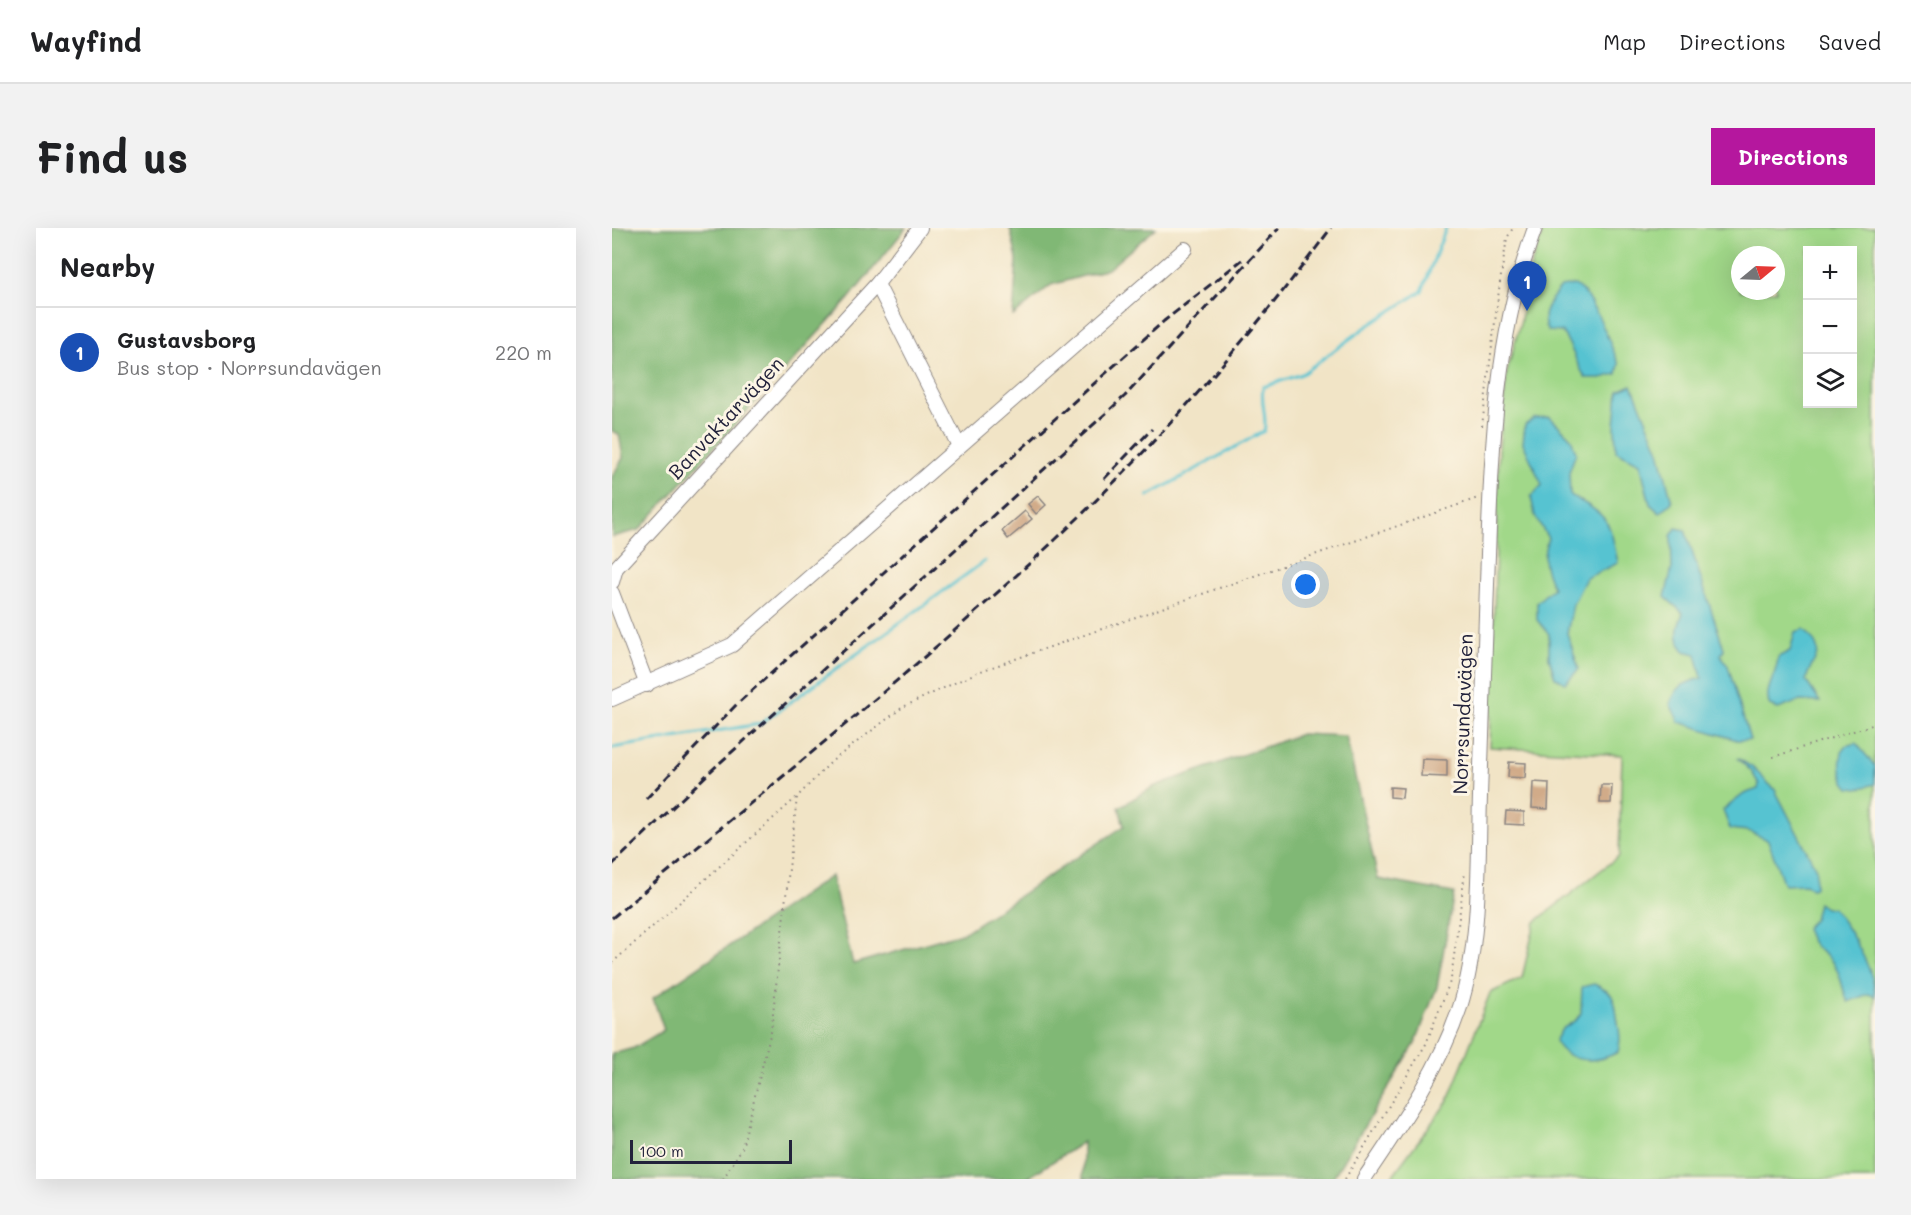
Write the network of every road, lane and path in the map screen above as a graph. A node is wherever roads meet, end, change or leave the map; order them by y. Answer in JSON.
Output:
{"nodes":[{"id":1,"x":920,"y":228,"type":"edge"},
{"id":2,"x":1513,"y":228,"type":"edge"},
{"id":3,"x":1535,"y":228,"type":"edge"},
{"id":4,"x":1185,"y":249,"type":"dead end"},
{"id":5,"x":877,"y":284,"type":"junction"},
{"id":6,"x":1481,"y":432,"type":"dead end"},
{"id":7,"x":959,"y":446,"type":"junction"},
{"id":8,"x":1478,"y":488,"type":"dead end"},
{"id":9,"x":1484,"y":498,"type":"junction"},
{"id":10,"x":612,"y":582,"type":"edge"},
{"id":11,"x":612,"y":593,"type":"edge"},
{"id":12,"x":647,"y":685,"type":"junction"},
{"id":13,"x":612,"y":699,"type":"edge"},
{"id":14,"x":1875,"y":724,"type":"edge"},
{"id":15,"x":1773,"y":757,"type":"dead end"},
{"id":16,"x":797,"y":797,"type":"junction"},
{"id":17,"x":1466,"y":866,"type":"dead end"},
{"id":18,"x":612,"y":963,"type":"edge"},
{"id":19,"x":723,"y":1179,"type":"edge"},
{"id":20,"x":1345,"y":1179,"type":"edge"},
{"id":21,"x":1364,"y":1179,"type":"edge"}],
"edges":[{"from":1,"to":5,"type":"street","name":"Banvaktarvägen"},
{"from":2,"to":6,"type":"path"},
{"from":3,"to":9,"type":"street","name":"Norrsundavägen"},
{"from":4,"to":7,"type":"street"},
{"from":5,"to":7,"type":"street"},
{"from":5,"to":10,"type":"street","name":"Banvaktarvägen"},
{"from":7,"to":12,"type":"street"},
{"from":8,"to":9,"type":"path"},
{"from":9,"to":16,"type":"path"},
{"from":9,"to":21,"type":"street","name":"Norrsundavägen"},
{"from":11,"to":12,"type":"street"},
{"from":12,"to":13,"type":"street"},
{"from":14,"to":15,"type":"path"},
{"from":16,"to":18,"type":"path"},
{"from":16,"to":19,"type":"path"},
{"from":17,"to":20,"type":"path"}]}
